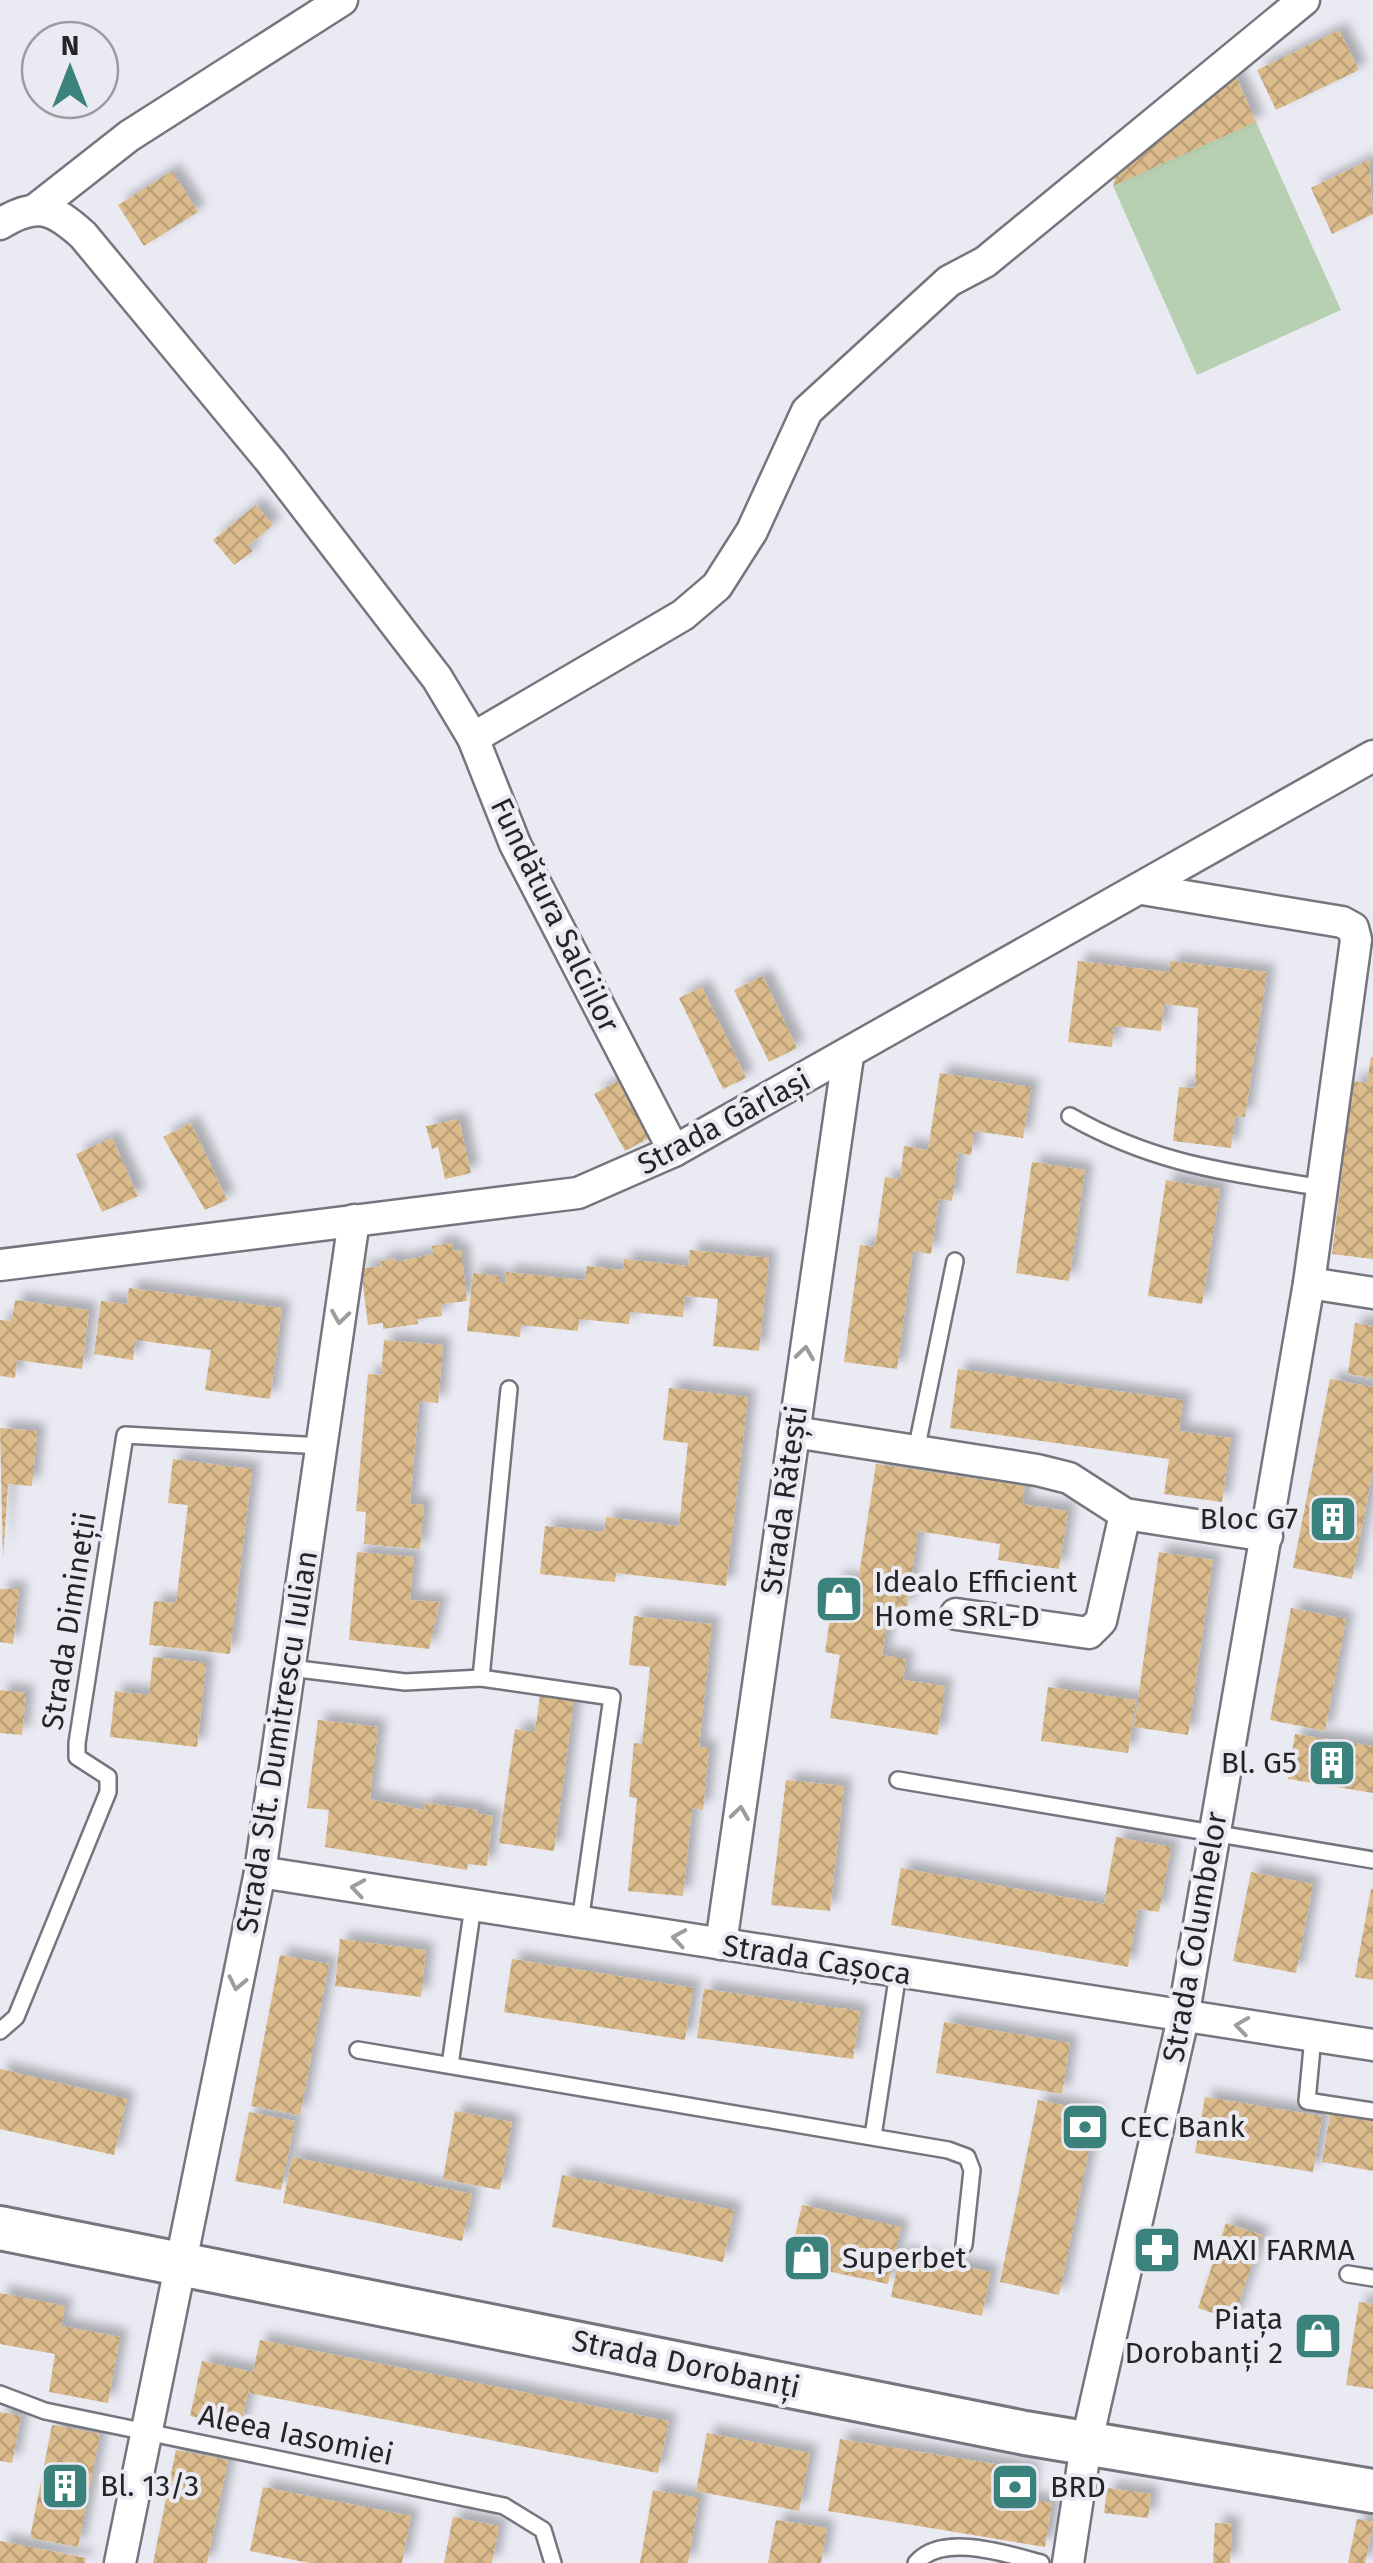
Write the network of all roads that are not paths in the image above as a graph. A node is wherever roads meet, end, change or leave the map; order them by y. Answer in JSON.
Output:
{"nodes":[{"id":1,"x":342,"y":0,"type":"edge"},
{"id":2,"x":1304,"y":0,"type":"edge"},
{"id":3,"x":36,"y":209,"type":"junction"},
{"id":4,"x":0,"y":224,"type":"edge"},
{"id":5,"x":474,"y":738,"type":"junction"},
{"id":6,"x":1373,"y":756,"type":"edge"},
{"id":7,"x":1142,"y":888,"type":"junction"},
{"id":8,"x":1363,"y":931,"type":"edge"},
{"id":9,"x":848,"y":1056,"type":"junction"},
{"id":10,"x":1070,"y":1116,"type":"dead end"},
{"id":11,"x":674,"y":1151,"type":"junction"},
{"id":12,"x":1323,"y":1188,"type":"junction"},
{"id":13,"x":354,"y":1220,"type":"junction"},
{"id":14,"x":955,"y":1260,"type":"dead end"},
{"id":15,"x":0,"y":1265,"type":"edge"},
{"id":16,"x":1309,"y":1283,"type":"junction"},
{"id":17,"x":1373,"y":1293,"type":"edge"},
{"id":18,"x":508,"y":1389,"type":"dead end"},
{"id":19,"x":794,"y":1432,"type":"junction"},
{"id":20,"x":322,"y":1446,"type":"junction"},
{"id":21,"x":916,"y":1451,"type":"junction"},
{"id":22,"x":1125,"y":1514,"type":"junction"},
{"id":23,"x":1266,"y":1536,"type":"junction"},
{"id":24,"x":956,"y":1614,"type":"dead end"},
{"id":25,"x":290,"y":1668,"type":"junction"},
{"id":26,"x":481,"y":1678,"type":"junction"},
{"id":27,"x":898,"y":1780,"type":"dead end"},
{"id":28,"x":1215,"y":1834,"type":"junction"},
{"id":29,"x":1373,"y":1860,"type":"edge"},
{"id":30,"x":260,"y":1872,"type":"junction"},
{"id":31,"x":473,"y":1906,"type":"junction"},
{"id":32,"x":580,"y":1922,"type":"junction"},
{"id":33,"x":721,"y":1944,"type":"junction"},
{"id":34,"x":898,"y":1973,"type":"junction"},
{"id":35,"x":1183,"y":2018,"type":"junction"},
{"id":36,"x":0,"y":2031,"type":"edge"},
{"id":37,"x":1313,"y":2037,"type":"junction"},
{"id":38,"x":1373,"y":2045,"type":"edge"},
{"id":39,"x":358,"y":2050,"type":"dead end"},
{"id":40,"x":450,"y":2065,"type":"junction"},
{"id":41,"x":1373,"y":2110,"type":"edge"},
{"id":42,"x":873,"y":2136,"type":"junction"},
{"id":43,"x":0,"y":2228,"type":"edge"},
{"id":44,"x":964,"y":2245,"type":"dead end"},
{"id":45,"x":180,"y":2261,"type":"junction"},
{"id":46,"x":1348,"y":2274,"type":"dead end"},
{"id":47,"x":1373,"y":2278,"type":"edge"},
{"id":48,"x":0,"y":2394,"type":"edge"},
{"id":49,"x":146,"y":2432,"type":"junction"},
{"id":50,"x":1086,"y":2445,"type":"junction"},
{"id":51,"x":1373,"y":2492,"type":"edge"},
{"id":52,"x":120,"y":2563,"type":"edge"},
{"id":53,"x":553,"y":2563,"type":"edge"},
{"id":54,"x":916,"y":2563,"type":"edge"},
{"id":55,"x":1041,"y":2563,"type":"edge"},
{"id":56,"x":1068,"y":2563,"type":"edge"}],
"edges":[{"from":1,"to":3,"type":"street"},
{"from":2,"to":5,"type":"street"},
{"from":3,"to":4,"type":"street"},
{"from":3,"to":5,"type":"street","name":"Fundătura Salciilor"},
{"from":5,"to":11,"type":"street","name":"Fundătura Salciilor"},
{"from":6,"to":7,"type":"street","name":"Strada Gârlași"},
{"from":7,"to":8,"type":"street","name":"Strada Columbelor"},
{"from":7,"to":9,"type":"street","name":"Strada Gârlași"},
{"from":8,"to":12,"type":"street","name":"Strada Columbelor"},
{"from":9,"to":11,"type":"street","name":"Strada Gârlași"},
{"from":19,"to":9,"type":"street","name":"Strada Rătești","one_way":true},
{"from":10,"to":12,"type":"lane"},
{"from":11,"to":13,"type":"street","name":"Strada Gârlași"},
{"from":12,"to":16,"type":"street","name":"Strada Columbelor"},
{"from":13,"to":15,"type":"street","name":"Strada Gârlași"},
{"from":13,"to":20,"type":"street","name":"Strada Slt. Dumitrescu Iulian","one_way":true},
{"from":14,"to":21,"type":"lane"},
{"from":16,"to":17,"type":"street"},
{"from":16,"to":23,"type":"street","name":"Strada Columbelor"},
{"from":18,"to":26,"type":"lane"},
{"from":19,"to":21,"type":"street"},
{"from":33,"to":19,"type":"street","name":"Strada Rătești","one_way":true},
{"from":20,"to":25,"type":"street","name":"Strada Slt. Dumitrescu Iulian"},
{"from":20,"to":36,"type":"lane","name":"Strada Dimineții"},
{"from":21,"to":22,"type":"street"},
{"from":22,"to":23,"type":"street"},
{"from":22,"to":24,"type":"street"},
{"from":23,"to":28,"type":"street","name":"Strada Columbelor"},
{"from":25,"to":26,"type":"lane"},
{"from":25,"to":30,"type":"street","name":"Strada Slt. Dumitrescu Iulian"},
{"from":26,"to":32,"type":"lane"},
{"from":27,"to":28,"type":"lane"},
{"from":28,"to":29,"type":"lane"},
{"from":28,"to":35,"type":"street","name":"Strada Columbelor"},
{"from":31,"to":30,"type":"street","name":"Strada Cașoca","one_way":true},
{"from":30,"to":45,"type":"street","name":"Strada Slt. Dumitrescu Iulian","one_way":true},
{"from":31,"to":32,"type":"street","name":"Strada Cașoca"},
{"from":31,"to":40,"type":"lane"},
{"from":33,"to":32,"type":"street","name":"Strada Cașoca","one_way":true},
{"from":33,"to":34,"type":"street","name":"Strada Cașoca"},
{"from":34,"to":35,"type":"street","name":"Strada Cașoca"},
{"from":34,"to":42,"type":"lane"},
{"from":37,"to":35,"type":"street","name":"Strada Cașoca","one_way":true},
{"from":35,"to":50,"type":"street","name":"Strada Columbelor"},
{"from":37,"to":38,"type":"street","name":"Strada Cașoca"},
{"from":37,"to":41,"type":"lane"},
{"from":39,"to":40,"type":"lane"},
{"from":40,"to":42,"type":"lane"},
{"from":42,"to":44,"type":"lane"},
{"from":43,"to":45,"type":"main road","name":"Strada Dorobanți"},
{"from":45,"to":49,"type":"street","name":"Strada Slt. Dumitrescu Iulian"},
{"from":45,"to":50,"type":"main road","name":"Strada Dorobanți"},
{"from":46,"to":47,"type":"lane"},
{"from":48,"to":49,"type":"lane","name":"Aleea Iasomiei"},
{"from":49,"to":52,"type":"street","name":"Strada Slt. Dumitrescu Iulian"},
{"from":49,"to":53,"type":"lane","name":"Aleea Iasomiei"},
{"from":50,"to":51,"type":"main road","name":"Strada Dorobanți"},
{"from":50,"to":56,"type":"street","name":"Strada Columbelor"},
{"from":54,"to":55,"type":"lane"}]}
